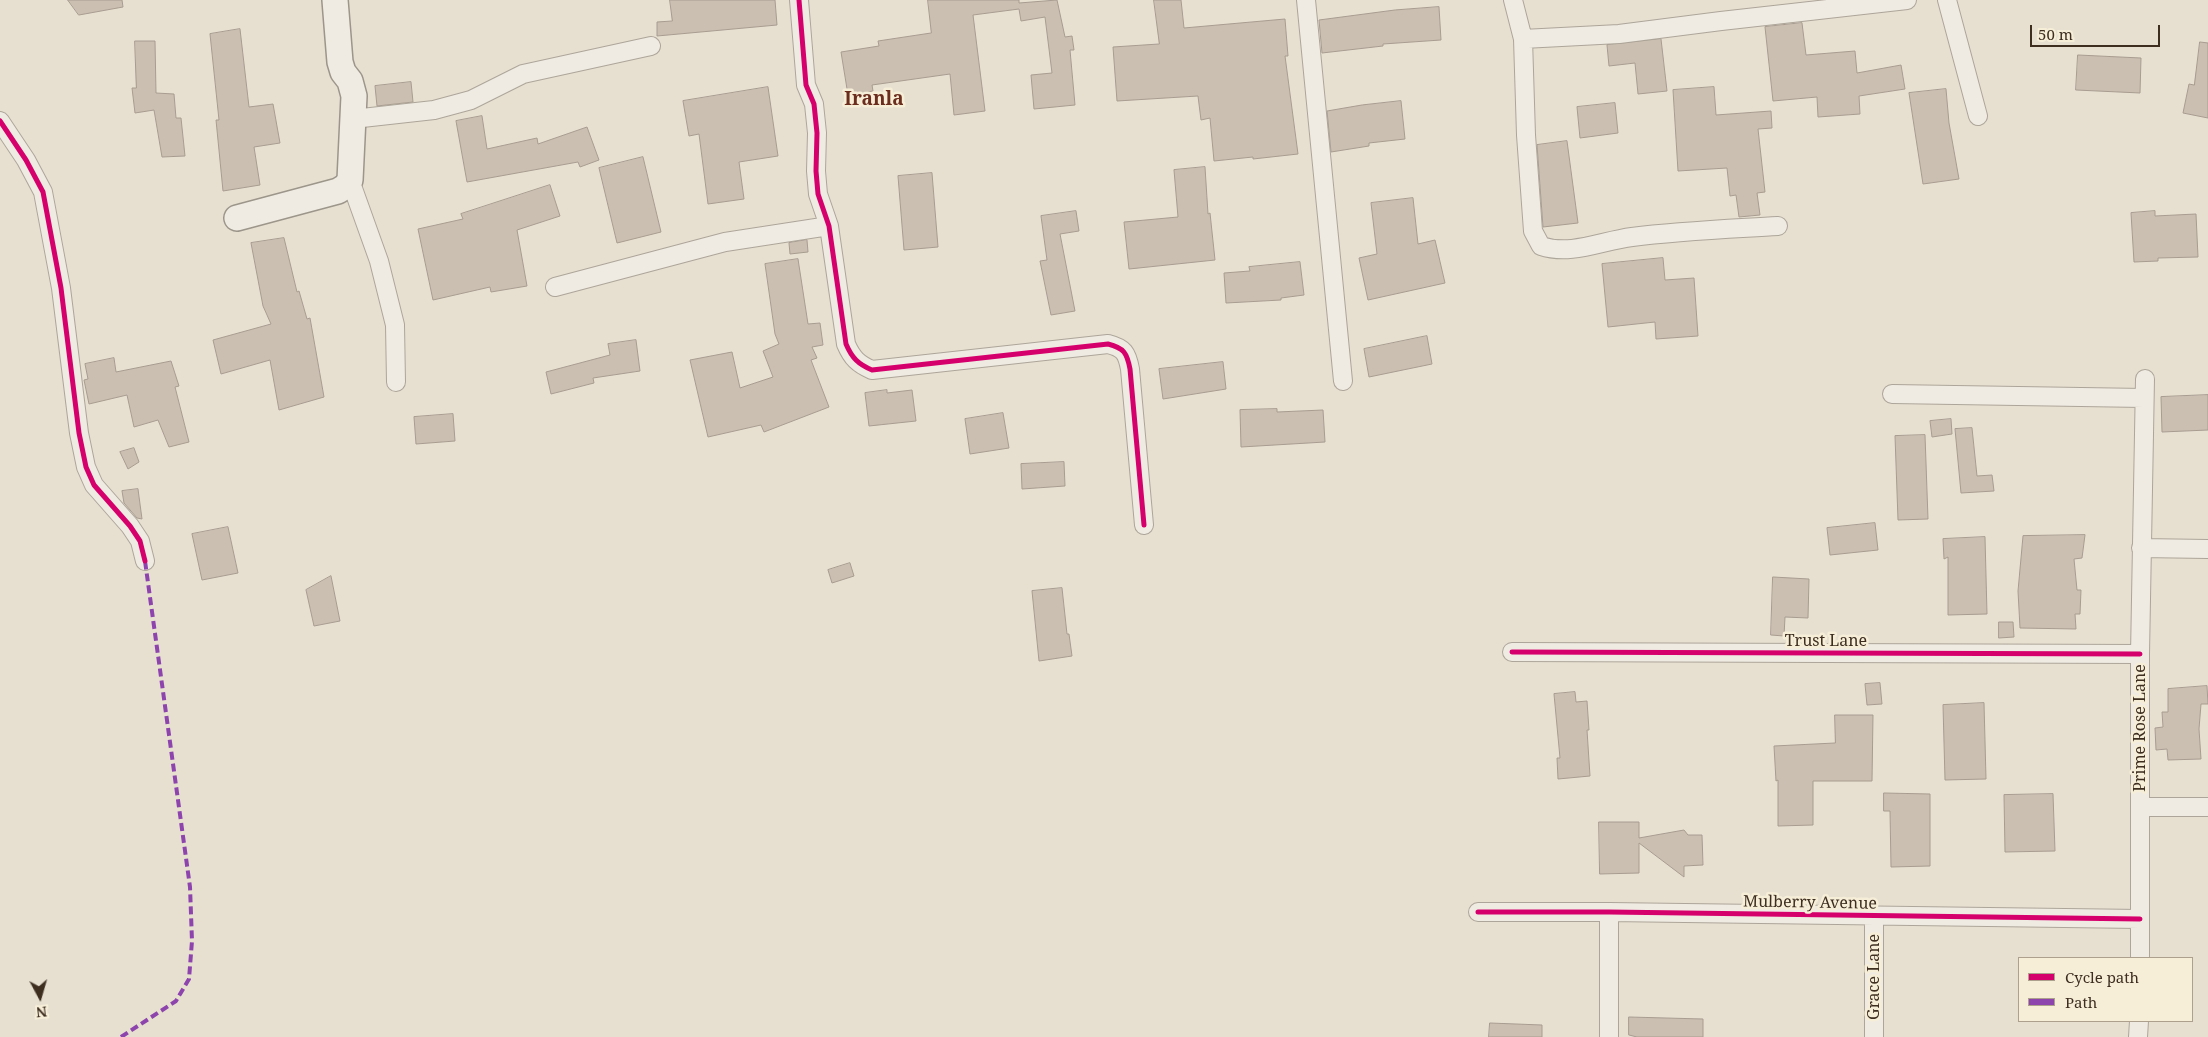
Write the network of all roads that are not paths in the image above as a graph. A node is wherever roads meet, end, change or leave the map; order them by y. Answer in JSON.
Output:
{"nodes":[{"id":1,"x":335,"y":0,"type":"edge"},
{"id":2,"x":800,"y":0,"type":"edge"},
{"id":3,"x":1306,"y":0,"type":"edge"},
{"id":4,"x":1514,"y":0,"type":"edge"},
{"id":5,"x":1907,"y":0,"type":"edge"},
{"id":6,"x":1947,"y":0,"type":"edge"},
{"id":7,"x":1523,"y":39,"type":"junction"},
{"id":8,"x":651,"y":46,"type":"dead end"},
{"id":9,"x":1978,"y":116,"type":"dead end"},
{"id":10,"x":353,"y":119,"type":"junction"},
{"id":11,"x":0,"y":122,"type":"edge"},
{"id":12,"x":350,"y":180,"type":"junction"},
{"id":13,"x":237,"y":218,"type":"dead end"},
{"id":14,"x":829,"y":226,"type":"junction"},
{"id":15,"x":1778,"y":226,"type":"dead end"},
{"id":16,"x":555,"y":286,"type":"dead end"},
{"id":17,"x":2145,"y":379,"type":"dead end"},
{"id":18,"x":396,"y":382,"type":"dead end"},
{"id":19,"x":1343,"y":382,"type":"dead end"},
{"id":20,"x":1892,"y":394,"type":"dead end"},
{"id":21,"x":2144,"y":398,"type":"junction"},
{"id":22,"x":1144,"y":524,"type":"dead end"},
{"id":23,"x":2141,"y":548,"type":"junction"},
{"id":24,"x":2208,"y":549,"type":"edge"},
{"id":25,"x":145,"y":561,"type":"dead end"},
{"id":26,"x":1512,"y":652,"type":"dead end"},
{"id":27,"x":2140,"y":654,"type":"junction"},
{"id":28,"x":2141,"y":807,"type":"junction"},
{"id":29,"x":2208,"y":807,"type":"edge"},
{"id":30,"x":1478,"y":912,"type":"dead end"},
{"id":31,"x":1608,"y":912,"type":"junction"},
{"id":32,"x":1874,"y":917,"type":"junction"},
{"id":33,"x":2140,"y":919,"type":"junction"},
{"id":34,"x":2140,"y":957,"type":"edge"},
{"id":35,"x":2139,"y":1022,"type":"edge"},
{"id":36,"x":1609,"y":1037,"type":"edge"},
{"id":37,"x":1874,"y":1037,"type":"edge"},
{"id":38,"x":2138,"y":1037,"type":"edge"}],
"edges":[{"from":1,"to":10,"type":"street"},
{"from":2,"to":14,"type":"street"},
{"from":3,"to":19,"type":"street"},
{"from":4,"to":7,"type":"street"},
{"from":5,"to":7,"type":"street"},
{"from":6,"to":9,"type":"street"},
{"from":7,"to":15,"type":"street"},
{"from":8,"to":10,"type":"street"},
{"from":10,"to":12,"type":"street"},
{"from":11,"to":25,"type":"street"},
{"from":12,"to":13,"type":"street"},
{"from":12,"to":18,"type":"street"},
{"from":14,"to":16,"type":"street"},
{"from":14,"to":22,"type":"street"},
{"from":17,"to":21,"type":"street","name":"Prime Rose Lane"},
{"from":20,"to":21,"type":"street"},
{"from":21,"to":23,"type":"street","name":"Prime Rose Lane"},
{"from":23,"to":24,"type":"street"},
{"from":23,"to":27,"type":"street","name":"Prime Rose Lane"},
{"from":26,"to":27,"type":"street","name":"Trust Lane"},
{"from":27,"to":28,"type":"street","name":"Prime Rose Lane"},
{"from":28,"to":29,"type":"street"},
{"from":28,"to":33,"type":"street","name":"Prime Rose Lane"},
{"from":30,"to":31,"type":"street","name":"Mulberry Avenue"},
{"from":31,"to":32,"type":"street","name":"Mulberry Avenue"},
{"from":31,"to":36,"type":"street"},
{"from":32,"to":33,"type":"street","name":"Mulberry Avenue"},
{"from":32,"to":37,"type":"street","name":"Grace Lane"},
{"from":33,"to":34,"type":"street","name":"Prime Rose Lane"},
{"from":35,"to":38,"type":"street"}]}
